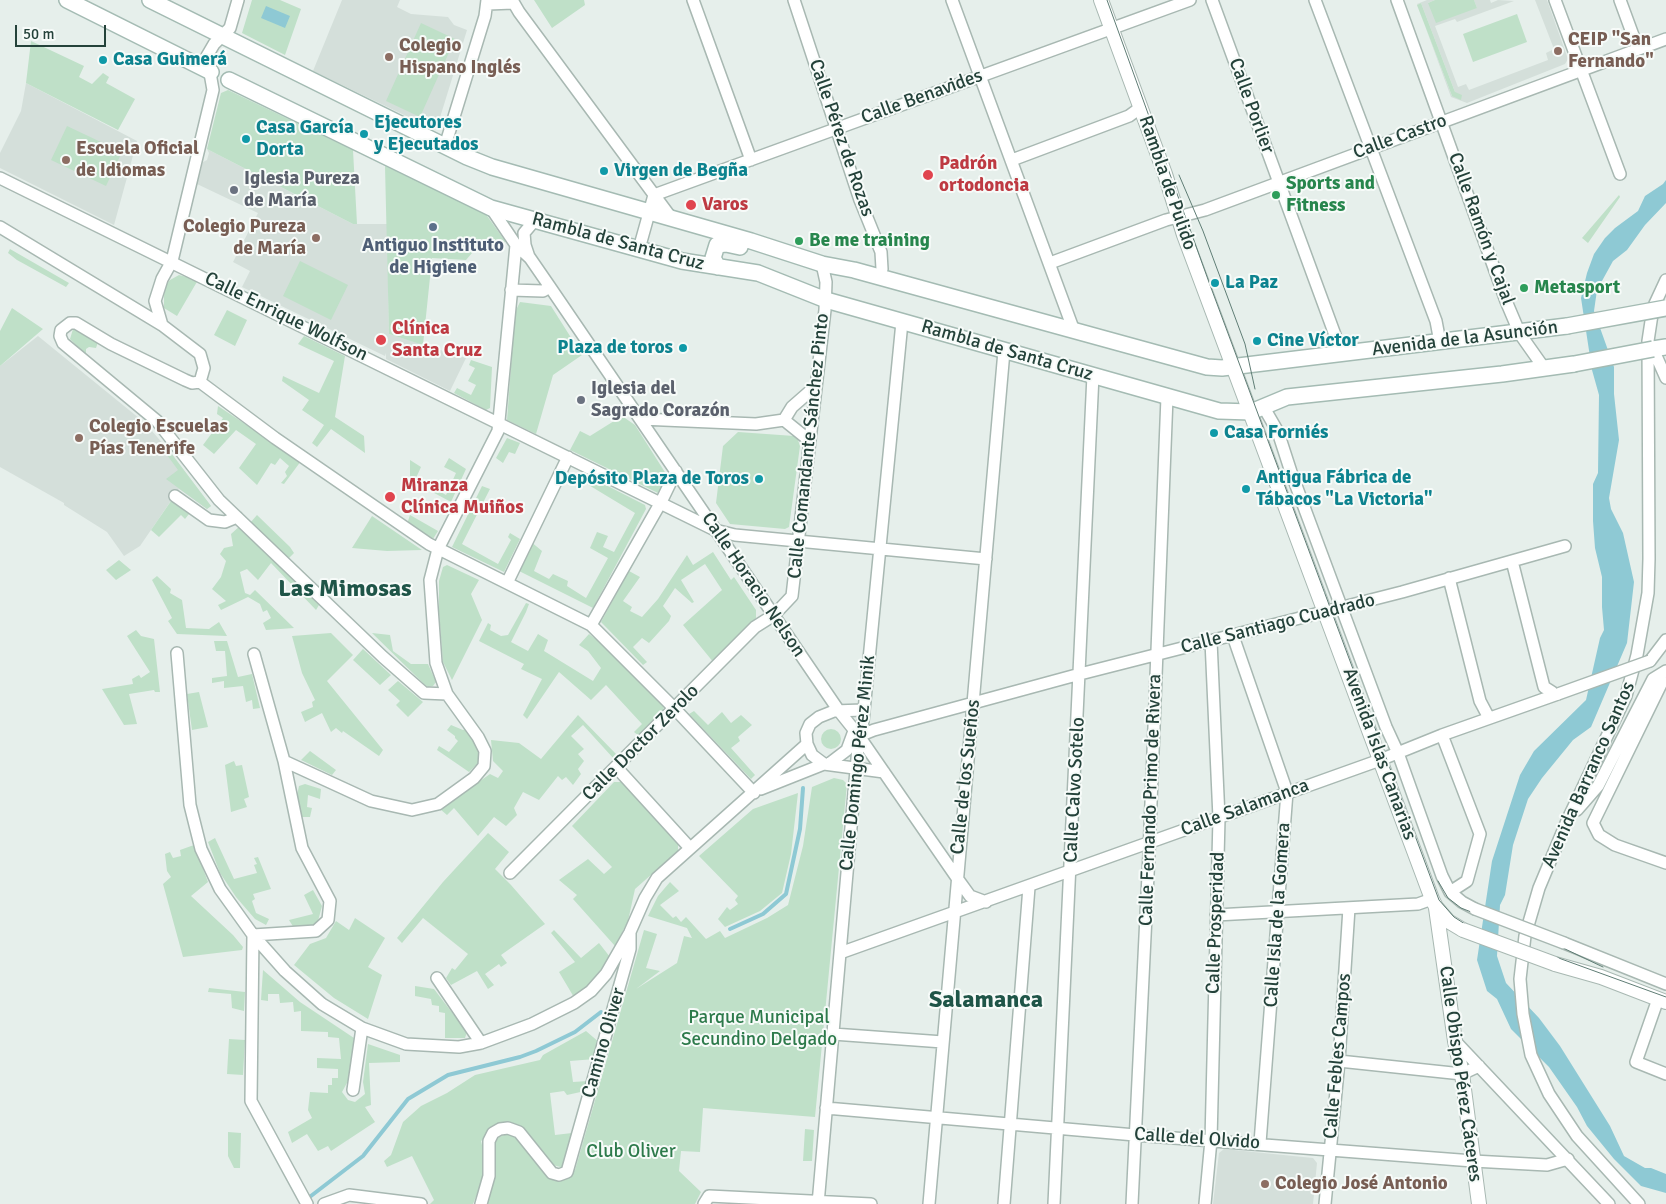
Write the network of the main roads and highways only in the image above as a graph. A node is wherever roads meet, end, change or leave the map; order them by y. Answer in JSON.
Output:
{"nodes":[{"id":1,"x":67,"y":0,"type":"edge"},
{"id":2,"x":150,"y":0,"type":"edge"},
{"id":3,"x":210,"y":72,"type":"road end"},
{"id":4,"x":229,"y":80,"type":"road end"},
{"id":5,"x":771,"y":249,"type":"junction"},
{"id":6,"x":718,"y":267,"type":"junction"},
{"id":7,"x":1666,"y":308,"type":"edge"},
{"id":8,"x":1659,"y":348,"type":"edge"},
{"id":9,"x":1233,"y":366,"type":"joint"},
{"id":10,"x":1257,"y":409,"type":"joint"}],
"edges":[{"from":1,"to":3,"type":"main road","name":"Rambla de Santa Cruz"},
{"from":2,"to":5,"type":"main road","name":"Rambla de Santa Cruz"},
{"from":4,"to":6,"type":"main road","name":"Rambla de Santa Cruz"},
{"from":5,"to":6,"type":"main road"},
{"from":5,"to":9,"type":"main road","name":"Rambla de Santa Cruz"},
{"from":6,"to":10,"type":"main road","name":"Rambla de Santa Cruz"},
{"from":7,"to":9,"type":"main road","name":"Avenida de la Asunción","bridge":true},
{"from":8,"to":10,"type":"main road","name":"Avenida de la Asunción","bridge":true}]}
